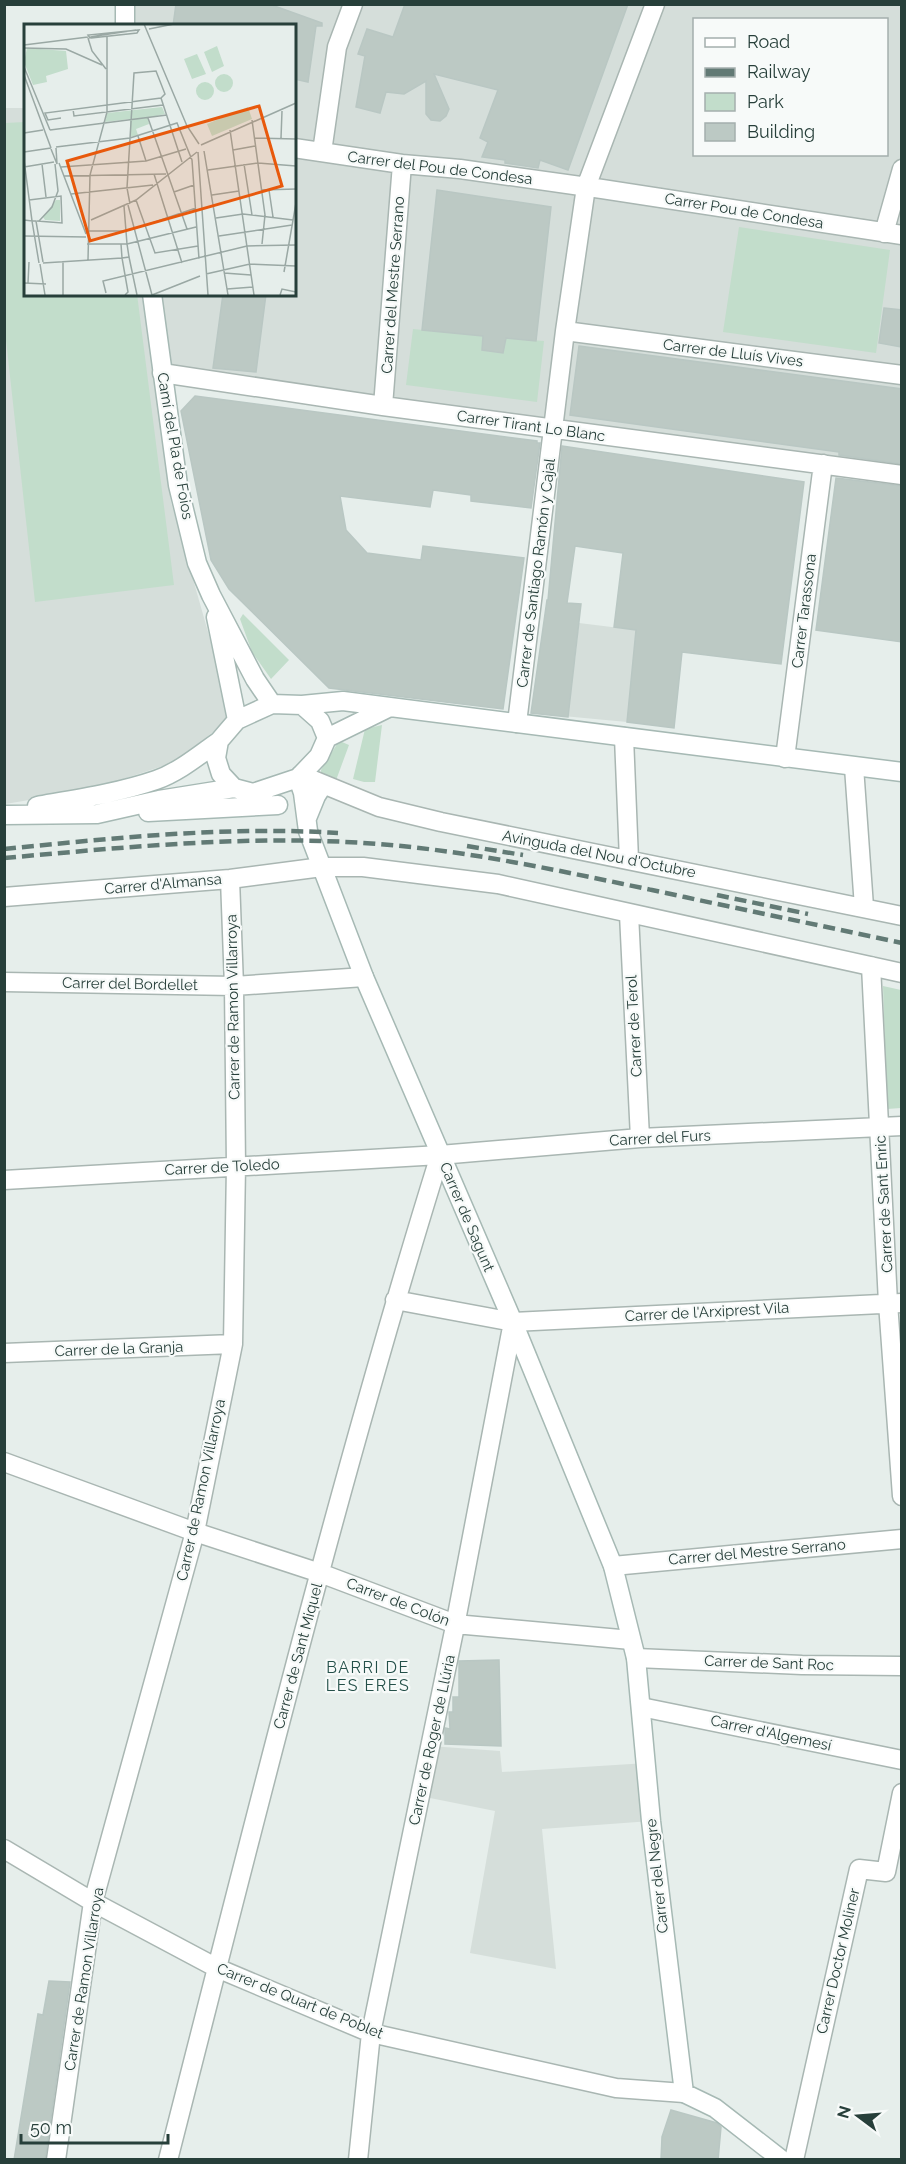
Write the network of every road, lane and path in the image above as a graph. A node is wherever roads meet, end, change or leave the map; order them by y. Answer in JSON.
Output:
{"nodes":[{"id":1,"x":125,"y":4,"type":"edge"},
{"id":2,"x":353,"y":4,"type":"edge"},
{"id":3,"x":655,"y":4,"type":"edge"},
{"id":4,"x":125,"y":24,"type":"edge"},
{"id":5,"x":296,"y":148,"type":"edge"},
{"id":6,"x":322,"y":152,"type":"junction"},
{"id":7,"x":402,"y":165,"type":"junction"},
{"id":8,"x":902,"y":169,"type":"edge"},
{"id":9,"x":586,"y":187,"type":"junction"},
{"id":10,"x":893,"y":234,"type":"edge"},
{"id":11,"x":152,"y":296,"type":"edge"},
{"id":12,"x":565,"y":331,"type":"junction"},
{"id":13,"x":162,"y":373,"type":"junction"},
{"id":14,"x":902,"y":375,"type":"edge"},
{"id":15,"x":383,"y":406,"type":"junction"},
{"id":16,"x":554,"y":428,"type":"junction"},
{"id":17,"x":823,"y":465,"type":"junction"},
{"id":18,"x":902,"y":475,"type":"edge"},
{"id":19,"x":211,"y":595,"type":"junction"},
{"id":20,"x":272,"y":705,"type":"junction"},
{"id":21,"x":302,"y":705,"type":"junction"},
{"id":22,"x":390,"y":707,"type":"junction"},
{"id":23,"x":237,"y":720,"type":"junction"},
{"id":24,"x":517,"y":723,"type":"junction"},
{"id":25,"x":624,"y":737,"type":"junction"},
{"id":26,"x":327,"y":738,"type":"junction"},
{"id":27,"x":219,"y":741,"type":"junction"},
{"id":28,"x":785,"y":758,"type":"junction"},
{"id":29,"x":854,"y":767,"type":"junction"},
{"id":30,"x":902,"y":772,"type":"edge"},
{"id":31,"x":300,"y":776,"type":"junction"},
{"id":32,"x":323,"y":785,"type":"junction"},
{"id":33,"x":234,"y":788,"type":"junction"},
{"id":34,"x":253,"y":793,"type":"junction"},
{"id":35,"x":278,"y":805,"type":"junction"},
{"id":36,"x":4,"y":814,"type":"edge"},
{"id":37,"x":97,"y":814,"type":"junction"},
{"id":38,"x":307,"y":826,"type":"junction"},
{"id":39,"x":628,"y":860,"type":"junction"},
{"id":40,"x":322,"y":867,"type":"junction"},
{"id":41,"x":230,"y":879,"type":"junction"},
{"id":42,"x":4,"y":897,"type":"edge"},
{"id":43,"x":864,"y":907,"type":"junction"},
{"id":44,"x":629,"y":914,"type":"junction"},
{"id":45,"x":902,"y":916,"type":"edge"},
{"id":46,"x":871,"y":966,"type":"junction"},
{"id":47,"x":902,"y":973,"type":"edge"},
{"id":48,"x":364,"y":977,"type":"junction"},
{"id":49,"x":4,"y":982,"type":"edge"},
{"id":50,"x":234,"y":986,"type":"junction"},
{"id":51,"x":902,"y":1126,"type":"edge"},
{"id":52,"x":880,"y":1127,"type":"junction"},
{"id":53,"x":640,"y":1138,"type":"junction"},
{"id":54,"x":440,"y":1155,"type":"junction"},
{"id":55,"x":236,"y":1166,"type":"junction"},
{"id":56,"x":4,"y":1180,"type":"edge"},
{"id":57,"x":395,"y":1300,"type":"junction"},
{"id":58,"x":895,"y":1303,"type":"edge"},
{"id":59,"x":513,"y":1322,"type":"junction"},
{"id":60,"x":232,"y":1344,"type":"junction"},
{"id":61,"x":4,"y":1353,"type":"edge"},
{"id":62,"x":4,"y":1462,"type":"edge"},
{"id":63,"x":902,"y":1496,"type":"edge"},
{"id":64,"x":195,"y":1532,"type":"junction"},
{"id":65,"x":902,"y":1539,"type":"edge"},
{"id":66,"x":613,"y":1566,"type":"junction"},
{"id":67,"x":320,"y":1573,"type":"junction"},
{"id":68,"x":455,"y":1624,"type":"junction"},
{"id":69,"x":633,"y":1649,"type":"junction"},
{"id":70,"x":902,"y":1666,"type":"edge"},
{"id":71,"x":641,"y":1707,"type":"junction"},
{"id":72,"x":902,"y":1760,"type":"edge"},
{"id":73,"x":902,"y":1793,"type":"edge"},
{"id":74,"x":4,"y":1849,"type":"edge"},
{"id":75,"x":93,"y":1902,"type":"junction"},
{"id":76,"x":217,"y":1968,"type":"junction"},
{"id":77,"x":370,"y":2033,"type":"junction"},
{"id":78,"x":684,"y":2093,"type":"junction"},
{"id":79,"x":56,"y":2160,"type":"edge"},
{"id":80,"x":168,"y":2160,"type":"edge"},
{"id":81,"x":358,"y":2160,"type":"edge"},
{"id":82,"x":782,"y":2160,"type":"edge"},
{"id":83,"x":794,"y":2160,"type":"edge"}],
"edges":[{"from":1,"to":4,"type":"street"},
{"from":2,"to":6,"type":"street"},
{"from":3,"to":9,"type":"street","name":"Carrer de Santiago Ramón y Cajal"},
{"from":5,"to":6,"type":"street","name":"Carrer del Pou de Condesa"},
{"from":6,"to":7,"type":"street","name":"Carrer del Pou de Condesa"},
{"from":7,"to":9,"type":"street","name":"Carrer del Pou de Condesa"},
{"from":7,"to":15,"type":"street","name":"Carrer del Mestre Serrano"},
{"from":8,"to":10,"type":"street"},
{"from":9,"to":10,"type":"street","name":"Carrer Pou de Condesa"},
{"from":9,"to":12,"type":"street","name":"Carrer de Santiago Ramón y Cajal"},
{"from":11,"to":13,"type":"street","name":"Camí del Pla de Foios"},
{"from":12,"to":14,"type":"street","name":"Carrer de Lluís Vives"},
{"from":12,"to":16,"type":"street","name":"Carrer de Santiago Ramón y Cajal"},
{"from":13,"to":15,"type":"street","name":"Carrer Tirant Lo Blanc"},
{"from":13,"to":19,"type":"street","name":"Camí del Pla de Foios"},
{"from":15,"to":16,"type":"street","name":"Carrer Tirant Lo Blanc"},
{"from":16,"to":17,"type":"street","name":"Carrer Tirant Lo Blanc"},
{"from":16,"to":24,"type":"street","name":"Carrer de Santiago Ramón y Cajal"},
{"from":17,"to":18,"type":"street","name":"Carrer Tirant Lo Blanc"},
{"from":17,"to":28,"type":"street","name":"Carrer Tarassona"},
{"from":19,"to":20,"type":"street","name":"Camí del Pla de Foios"},
{"from":19,"to":23,"type":"street","name":"Camí del Pla de Foios"},
{"from":20,"to":21,"type":"street"},
{"from":20,"to":23,"type":"street"},
{"from":21,"to":22,"type":"street"},
{"from":21,"to":26,"type":"street"},
{"from":22,"to":24,"type":"street"},
{"from":22,"to":26,"type":"street"},
{"from":23,"to":27,"type":"street"},
{"from":24,"to":25,"type":"street"},
{"from":25,"to":28,"type":"street"},
{"from":25,"to":39,"type":"street"},
{"from":26,"to":31,"type":"street"},
{"from":27,"to":33,"type":"street"},
{"from":27,"to":36,"type":"street"},
{"from":28,"to":29,"type":"street"},
{"from":29,"to":30,"type":"street"},
{"from":29,"to":43,"type":"street"},
{"from":31,"to":32,"type":"street","name":"Avinguda del Nou d'Octubre"},
{"from":31,"to":34,"type":"street"},
{"from":31,"to":38,"type":"street","name":"Carrer de Sagunt"},
{"from":32,"to":38,"type":"street"},
{"from":32,"to":39,"type":"street","name":"Avinguda del Nou d'Octubre"},
{"from":33,"to":34,"type":"street"},
{"from":33,"to":37,"type":"street"},
{"from":34,"to":35,"type":"street"},
{"from":35,"to":37,"type":"street"},
{"from":35,"to":38,"type":"street"},
{"from":36,"to":37,"type":"street"},
{"from":38,"to":40,"type":"street","name":"Carrer de Sagunt"},
{"from":39,"to":43,"type":"street","name":"Avinguda del Nou d'Octubre"},
{"from":40,"to":41,"type":"street","name":"Carrer d'Almansa"},
{"from":40,"to":44,"type":"street"},
{"from":40,"to":48,"type":"street","name":"Carrer de Sagunt"},
{"from":41,"to":42,"type":"street","name":"Carrer d'Almansa"},
{"from":41,"to":50,"type":"street","name":"Carrer de Ramon Villarroya"},
{"from":43,"to":45,"type":"street","name":"Avinguda del Nou d'Octubre"},
{"from":44,"to":46,"type":"street"},
{"from":44,"to":53,"type":"street","name":"Carrer de Terol"},
{"from":46,"to":47,"type":"street"},
{"from":46,"to":52,"type":"street","name":"Carrer de Sant Enric"},
{"from":48,"to":50,"type":"street","name":"Carrer del Bordellet"},
{"from":48,"to":54,"type":"street","name":"Carrer de Sagunt"},
{"from":49,"to":50,"type":"street","name":"Carrer del Bordellet"},
{"from":50,"to":55,"type":"street","name":"Carrer de Ramon Villarroya"},
{"from":51,"to":52,"type":"street","name":"Carrer del Furs"},
{"from":52,"to":53,"type":"street","name":"Carrer del Furs"},
{"from":52,"to":58,"type":"street","name":"Carrer de Sant Enric"},
{"from":53,"to":54,"type":"street","name":"Carrer del Furs"},
{"from":54,"to":55,"type":"street","name":"Carrer de Toledo"},
{"from":54,"to":57,"type":"street","name":"Carrer de Sant Miquel"},
{"from":54,"to":59,"type":"street","name":"Carrer de Sagunt"},
{"from":55,"to":56,"type":"street","name":"Carrer de Toledo"},
{"from":55,"to":60,"type":"street","name":"Carrer de Ramon Villarroya"},
{"from":57,"to":59,"type":"street","name":"Carrer de l'Arxiprest Vila"},
{"from":57,"to":67,"type":"street","name":"Carrer de Sant Miquel"},
{"from":58,"to":59,"type":"street","name":"Carrer de l'Arxiprest Vila"},
{"from":58,"to":63,"type":"street","name":"Carrer de Sant Enric"},
{"from":59,"to":66,"type":"street","name":"Carrer de Sagunt"},
{"from":59,"to":68,"type":"street","name":"Carrer de Roger de Llúria"},
{"from":60,"to":61,"type":"street","name":"Carrer de la Granja"},
{"from":60,"to":64,"type":"street","name":"Carrer de Ramon Villarroya"},
{"from":62,"to":64,"type":"street","name":"Carrer de Colón"},
{"from":64,"to":67,"type":"street","name":"Carrer de Colón"},
{"from":64,"to":75,"type":"street","name":"Carrer de Ramon Villarroya"},
{"from":65,"to":66,"type":"street","name":"Carrer del Mestre Serrano"},
{"from":66,"to":69,"type":"street","name":"Carrer de Sagunt"},
{"from":67,"to":68,"type":"street","name":"Carrer de Colón"},
{"from":67,"to":76,"type":"street","name":"Carrer de Sant Miquel"},
{"from":68,"to":69,"type":"street","name":"Carrer de Colón"},
{"from":68,"to":77,"type":"street","name":"Carrer de Roger de Llúria"},
{"from":69,"to":70,"type":"street","name":"Carrer de Sant Roc"},
{"from":69,"to":71,"type":"street","name":"Carrer del Negre"},
{"from":71,"to":72,"type":"street","name":"Carrer d'Algemesí"},
{"from":71,"to":78,"type":"street","name":"Carrer del Negre"},
{"from":73,"to":83,"type":"street","name":"Carrer Doctor Moliner"},
{"from":74,"to":75,"type":"street","name":"Carrer de Quart de Poblet"},
{"from":75,"to":76,"type":"street","name":"Carrer de Quart de Poblet"},
{"from":75,"to":79,"type":"street","name":"Carrer de Ramon Villarroya"},
{"from":76,"to":77,"type":"street","name":"Carrer de Quart de Poblet"},
{"from":76,"to":80,"type":"street","name":"Carrer de Sant Miquel"},
{"from":77,"to":78,"type":"street","name":"Carrer de Quart de Poblet"},
{"from":77,"to":81,"type":"street","name":"Carrer de Roger de Llúria"},
{"from":78,"to":82,"type":"street","name":"Carrer de Quart de Poblet"}]}
